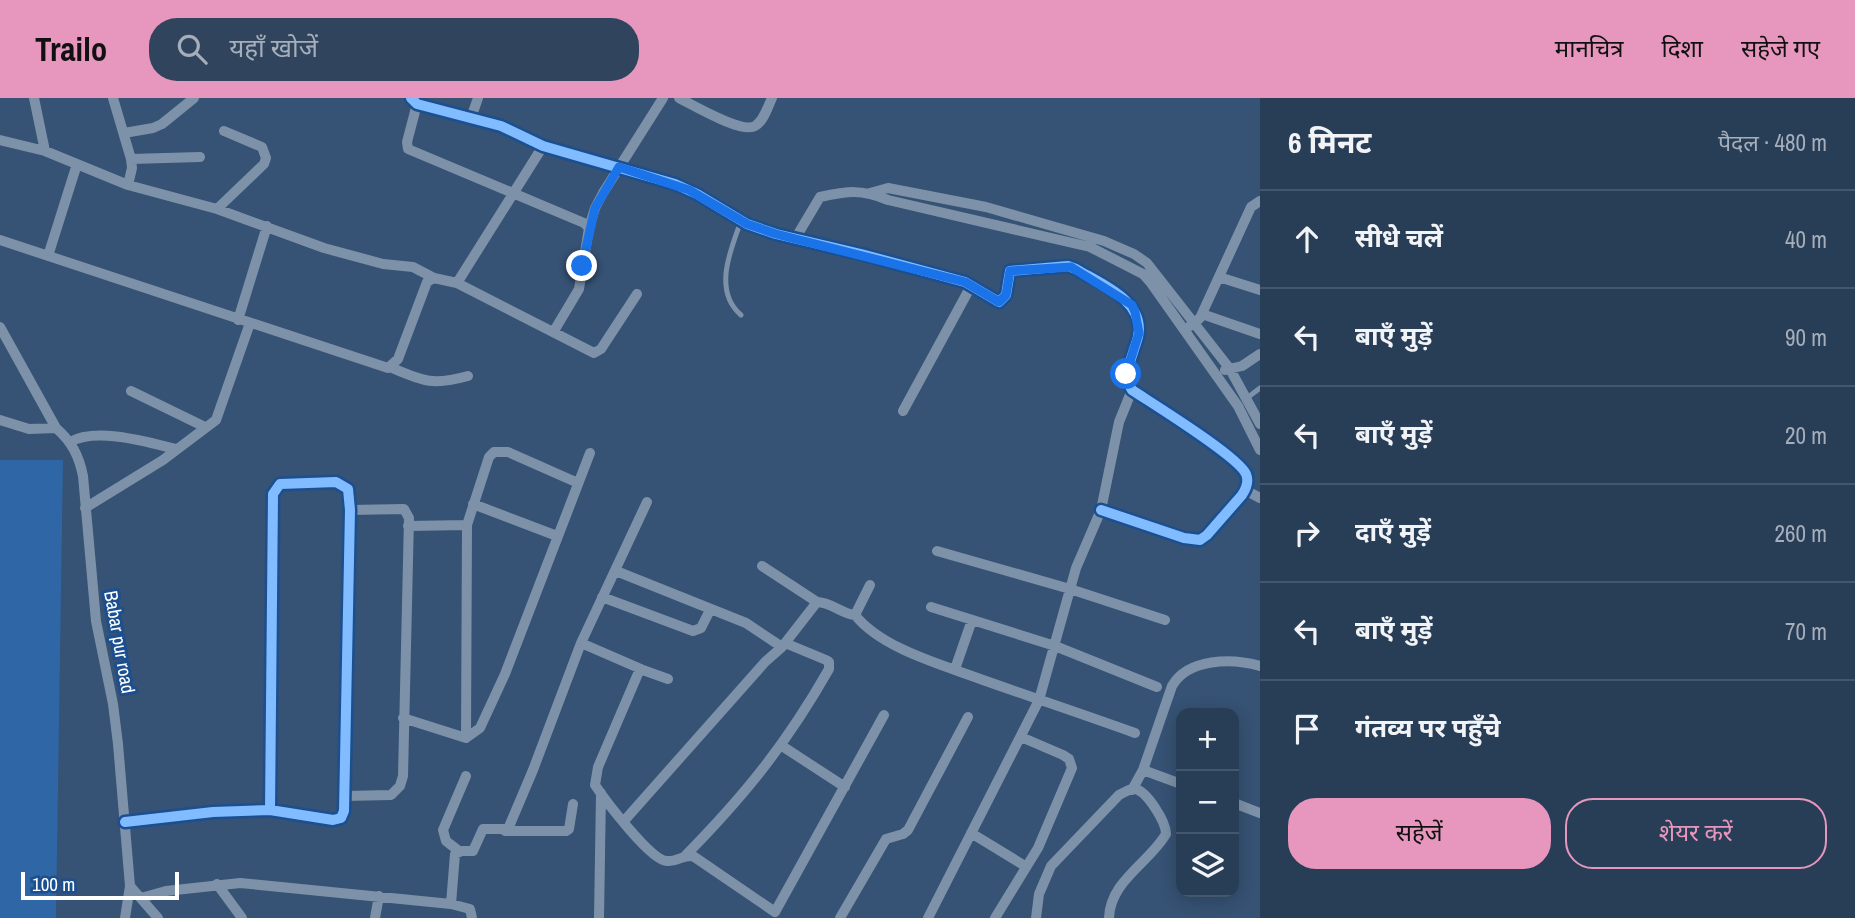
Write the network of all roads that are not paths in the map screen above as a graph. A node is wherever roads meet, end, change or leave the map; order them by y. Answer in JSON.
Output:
{"nodes":[{"id":1,"x":34,"y":98,"type":"edge"},
{"id":2,"x":113,"y":98,"type":"edge"},
{"id":3,"x":194,"y":98,"type":"edge"},
{"id":4,"x":478,"y":98,"type":"edge"},
{"id":5,"x":663,"y":98,"type":"edge"},
{"id":6,"x":679,"y":98,"type":"edge"},
{"id":7,"x":772,"y":98,"type":"edge"},
{"id":8,"x":414,"y":101,"type":"edge"},
{"id":9,"x":471,"y":118,"type":"junction"},
{"id":10,"x":224,"y":131,"type":"dead end"},
{"id":11,"x":124,"y":133,"type":"junction"},
{"id":12,"x":0,"y":141,"type":"edge"},
{"id":13,"x":544,"y":146,"type":"junction"},
{"id":14,"x":45,"y":152,"type":"junction"},
{"id":15,"x":200,"y":157,"type":"dead end"},
{"id":16,"x":131,"y":159,"type":"junction"},
{"id":17,"x":77,"y":164,"type":"junction"},
{"id":18,"x":619,"y":167,"type":"junction"},
{"id":19,"x":128,"y":185,"type":"junction"},
{"id":20,"x":515,"y":193,"type":"junction"},
{"id":21,"x":870,"y":193,"type":"junction"},
{"id":22,"x":1260,"y":201,"type":"edge"},
{"id":23,"x":217,"y":209,"type":"junction"},
{"id":24,"x":741,"y":221,"type":"junction"},
{"id":25,"x":267,"y":226,"type":"junction"},
{"id":26,"x":589,"y":228,"type":"junction"},
{"id":27,"x":795,"y":239,"type":"junction"},
{"id":28,"x":0,"y":240,"type":"edge"},
{"id":29,"x":1081,"y":244,"type":"junction"},
{"id":30,"x":48,"y":256,"type":"junction"},
{"id":31,"x":1071,"y":267,"type":"junction"},
{"id":32,"x":1219,"y":277,"type":"junction"},
{"id":33,"x":434,"y":278,"type":"junction"},
{"id":34,"x":457,"y":283,"type":"junction"},
{"id":35,"x":971,"y":286,"type":"junction"},
{"id":36,"x":1260,"y":290,"type":"edge"},
{"id":37,"x":636,"y":294,"type":"dead end"},
{"id":38,"x":1202,"y":314,"type":"junction"},
{"id":39,"x":741,"y":315,"type":"dead end"},
{"id":40,"x":244,"y":322,"type":"junction"},
{"id":41,"x":0,"y":327,"type":"edge"},
{"id":42,"x":1189,"y":327,"type":"junction"},
{"id":43,"x":554,"y":331,"type":"junction"},
{"id":44,"x":1260,"y":334,"type":"edge"},
{"id":45,"x":1260,"y":355,"type":"edge"},
{"id":46,"x":390,"y":367,"type":"junction"},
{"id":47,"x":1230,"y":369,"type":"junction"},
{"id":48,"x":1215,"y":373,"type":"junction"},
{"id":49,"x":468,"y":376,"type":"dead end"},
{"id":50,"x":1260,"y":388,"type":"edge"},
{"id":51,"x":1132,"y":390,"type":"junction"},
{"id":52,"x":131,"y":391,"type":"dead end"},
{"id":53,"x":1247,"y":398,"type":"junction"},
{"id":54,"x":903,"y":411,"type":"dead end"},
{"id":55,"x":0,"y":420,"type":"edge"},
{"id":56,"x":1260,"y":424,"type":"edge"},
{"id":57,"x":205,"y":427,"type":"junction"},
{"id":58,"x":56,"y":428,"type":"junction"},
{"id":59,"x":70,"y":442,"type":"junction"},
{"id":60,"x":176,"y":449,"type":"junction"},
{"id":61,"x":1260,"y":450,"type":"edge"},
{"id":62,"x":590,"y":453,"type":"dead end"},
{"id":63,"x":578,"y":483,"type":"junction"},
{"id":64,"x":1245,"y":491,"type":"junction"},
{"id":65,"x":1260,"y":498,"type":"edge"},
{"id":66,"x":648,"y":502,"type":"dead end"},
{"id":67,"x":473,"y":504,"type":"junction"},
{"id":68,"x":85,"y":508,"type":"junction"},
{"id":69,"x":350,"y":510,"type":"junction"},
{"id":70,"x":1101,"y":510,"type":"junction"},
{"id":71,"x":467,"y":525,"type":"junction"},
{"id":72,"x":408,"y":526,"type":"junction"},
{"id":73,"x":557,"y":536,"type":"junction"},
{"id":74,"x":937,"y":551,"type":"dead end"},
{"id":75,"x":762,"y":566,"type":"dead end"},
{"id":76,"x":615,"y":571,"type":"junction"},
{"id":77,"x":870,"y":585,"type":"dead end"},
{"id":78,"x":1070,"y":589,"type":"junction"},
{"id":79,"x":602,"y":597,"type":"junction"},
{"id":80,"x":817,"y":602,"type":"junction"},
{"id":81,"x":931,"y":607,"type":"dead end"},
{"id":82,"x":710,"y":610,"type":"junction"},
{"id":83,"x":855,"y":615,"type":"junction"},
{"id":84,"x":972,"y":620,"type":"junction"},
{"id":85,"x":1165,"y":620,"type":"dead end"},
{"id":86,"x":581,"y":643,"type":"junction"},
{"id":87,"x":784,"y":645,"type":"junction"},
{"id":88,"x":1055,"y":646,"type":"junction"},
{"id":89,"x":1260,"y":666,"type":"edge"},
{"id":90,"x":641,"y":669,"type":"junction"},
{"id":91,"x":955,"y":669,"type":"junction"},
{"id":92,"x":668,"y":679,"type":"dead end"},
{"id":93,"x":1157,"y":687,"type":"dead end"},
{"id":94,"x":1039,"y":700,"type":"junction"},
{"id":95,"x":884,"y":715,"type":"dead end"},
{"id":96,"x":968,"y":717,"type":"dead end"},
{"id":97,"x":403,"y":718,"type":"junction"},
{"id":98,"x":1135,"y":733,"type":"dead end"},
{"id":99,"x":1021,"y":737,"type":"junction"},
{"id":100,"x":466,"y":738,"type":"junction"},
{"id":101,"x":782,"y":746,"type":"junction"},
{"id":102,"x":1143,"y":770,"type":"junction"},
{"id":103,"x":466,"y":776,"type":"dead end"},
{"id":104,"x":1176,"y":782,"type":"edge"},
{"id":105,"x":845,"y":787,"type":"junction"},
{"id":106,"x":1132,"y":790,"type":"junction"},
{"id":107,"x":601,"y":793,"type":"junction"},
{"id":108,"x":345,"y":796,"type":"junction"},
{"id":109,"x":573,"y":804,"type":"dead end"},
{"id":110,"x":1239,"y":805,"type":"edge"},
{"id":111,"x":270,"y":810,"type":"junction"},
{"id":112,"x":1260,"y":813,"type":"edge"},
{"id":113,"x":624,"y":821,"type":"junction"},
{"id":114,"x":125,"y":822,"type":"junction"},
{"id":115,"x":505,"y":831,"type":"junction"},
{"id":116,"x":971,"y":833,"type":"junction"},
{"id":117,"x":458,"y":851,"type":"junction"},
{"id":118,"x":685,"y":856,"type":"junction"},
{"id":119,"x":1025,"y":866,"type":"junction"},
{"id":120,"x":217,"y":884,"type":"junction"},
{"id":121,"x":130,"y":886,"type":"junction"},
{"id":122,"x":379,"y":896,"type":"junction"},
{"id":123,"x":141,"y":898,"type":"junction"},
{"id":124,"x":451,"y":904,"type":"junction"},
{"id":125,"x":775,"y":912,"type":"junction"},
{"id":126,"x":125,"y":918,"type":"edge"},
{"id":127,"x":158,"y":918,"type":"edge"},
{"id":128,"x":242,"y":918,"type":"edge"},
{"id":129,"x":375,"y":918,"type":"edge"},
{"id":130,"x":472,"y":918,"type":"edge"},
{"id":131,"x":599,"y":918,"type":"edge"},
{"id":132,"x":786,"y":918,"type":"edge"},
{"id":133,"x":840,"y":918,"type":"edge"},
{"id":134,"x":928,"y":918,"type":"edge"},
{"id":135,"x":995,"y":918,"type":"edge"},
{"id":136,"x":1036,"y":918,"type":"edge"},
{"id":137,"x":1109,"y":918,"type":"edge"}],
"edges":[{"from":1,"to":14,"type":"street"},
{"from":2,"to":11,"type":"street"},
{"from":3,"to":11,"type":"street"},
{"from":4,"to":9,"type":"street"},
{"from":5,"to":18,"type":"street"},
{"from":6,"to":7,"type":"street"},
{"from":8,"to":9,"type":"street"},
{"from":8,"to":20,"type":"street"},
{"from":9,"to":13,"type":"street"},
{"from":10,"to":23,"type":"street"},
{"from":11,"to":16,"type":"street"},
{"from":12,"to":14,"type":"street"},
{"from":13,"to":18,"type":"street"},
{"from":13,"to":20,"type":"street"},
{"from":14,"to":17,"type":"street"},
{"from":15,"to":16,"type":"street"},
{"from":16,"to":19,"type":"street"},
{"from":17,"to":19,"type":"street"},
{"from":17,"to":30,"type":"street"},
{"from":18,"to":24,"type":"street"},
{"from":18,"to":26,"type":"street"},
{"from":19,"to":23,"type":"street"},
{"from":20,"to":26,"type":"street"},
{"from":20,"to":34,"type":"street"},
{"from":21,"to":27,"type":"street"},
{"from":21,"to":29,"type":"street"},
{"from":21,"to":42,"type":"street"},
{"from":22,"to":32,"type":"street"},
{"from":23,"to":25,"type":"street"},
{"from":24,"to":27,"type":"street"},
{"from":24,"to":39,"type":"lane"},
{"from":25,"to":33,"type":"street"},
{"from":25,"to":40,"type":"street"},
{"from":26,"to":43,"type":"street"},
{"from":27,"to":35,"type":"street"},
{"from":28,"to":30,"type":"street"},
{"from":29,"to":31,"type":"street"},
{"from":29,"to":42,"type":"street"},
{"from":30,"to":40,"type":"street"},
{"from":31,"to":35,"type":"street"},
{"from":31,"to":51,"type":"street"},
{"from":32,"to":36,"type":"street"},
{"from":32,"to":38,"type":"street"},
{"from":33,"to":34,"type":"street"},
{"from":33,"to":46,"type":"street"},
{"from":34,"to":43,"type":"street"},
{"from":35,"to":54,"type":"street"},
{"from":37,"to":43,"type":"street"},
{"from":38,"to":42,"type":"street"},
{"from":38,"to":44,"type":"street"},
{"from":40,"to":46,"type":"street"},
{"from":40,"to":57,"type":"street"},
{"from":41,"to":58,"type":"street","name":"Babar pur road"},
{"from":42,"to":47,"type":"street"},
{"from":42,"to":48,"type":"street"},
{"from":45,"to":47,"type":"street"},
{"from":46,"to":49,"type":"street"},
{"from":47,"to":48,"type":"street"},
{"from":47,"to":53,"type":"street"},
{"from":48,"to":61,"type":"street"},
{"from":50,"to":53,"type":"lane"},
{"from":51,"to":64,"type":"street"},
{"from":51,"to":70,"type":"street"},
{"from":52,"to":57,"type":"street"},
{"from":53,"to":56,"type":"street"},
{"from":55,"to":58,"type":"street"},
{"from":57,"to":60,"type":"street"},
{"from":58,"to":59,"type":"street","name":"Babar pur road"},
{"from":59,"to":60,"type":"street"},
{"from":59,"to":68,"type":"street","name":"Babar pur road"},
{"from":60,"to":68,"type":"street"},
{"from":62,"to":63,"type":"street"},
{"from":63,"to":67,"type":"street"},
{"from":63,"to":73,"type":"street"},
{"from":64,"to":65,"type":"street"},
{"from":64,"to":70,"type":"street"},
{"from":66,"to":76,"type":"street"},
{"from":67,"to":71,"type":"street"},
{"from":67,"to":73,"type":"street"},
{"from":68,"to":114,"type":"street","name":"Babar pur road"},
{"from":69,"to":72,"type":"street"},
{"from":69,"to":108,"type":"street"},
{"from":69,"to":111,"type":"street"},
{"from":70,"to":78,"type":"street"},
{"from":71,"to":72,"type":"street"},
{"from":71,"to":100,"type":"street"},
{"from":72,"to":97,"type":"street"},
{"from":73,"to":100,"type":"street"},
{"from":74,"to":78,"type":"street"},
{"from":75,"to":80,"type":"street"},
{"from":76,"to":79,"type":"street"},
{"from":76,"to":82,"type":"street"},
{"from":77,"to":83,"type":"street"},
{"from":78,"to":85,"type":"street"},
{"from":78,"to":88,"type":"street"},
{"from":79,"to":82,"type":"street"},
{"from":79,"to":86,"type":"street"},
{"from":80,"to":83,"type":"street"},
{"from":80,"to":87,"type":"street"},
{"from":81,"to":84,"type":"street"},
{"from":82,"to":87,"type":"street"},
{"from":83,"to":91,"type":"street"},
{"from":84,"to":88,"type":"street"},
{"from":84,"to":91,"type":"street"},
{"from":86,"to":90,"type":"street"},
{"from":86,"to":115,"type":"street"},
{"from":87,"to":101,"type":"street"},
{"from":87,"to":113,"type":"street"},
{"from":88,"to":93,"type":"street"},
{"from":88,"to":94,"type":"street"},
{"from":89,"to":102,"type":"street"},
{"from":90,"to":92,"type":"street"},
{"from":90,"to":107,"type":"street"},
{"from":91,"to":94,"type":"street"},
{"from":94,"to":98,"type":"street"},
{"from":94,"to":99,"type":"street"},
{"from":95,"to":105,"type":"street"},
{"from":96,"to":133,"type":"street"},
{"from":97,"to":100,"type":"street"},
{"from":97,"to":108,"type":"street"},
{"from":99,"to":116,"type":"street"},
{"from":99,"to":119,"type":"street"},
{"from":101,"to":105,"type":"street"},
{"from":101,"to":118,"type":"street"},
{"from":102,"to":104,"type":"street"},
{"from":102,"to":106,"type":"street"},
{"from":103,"to":117,"type":"street"},
{"from":105,"to":125,"type":"street"},
{"from":106,"to":136,"type":"street"},
{"from":106,"to":137,"type":"street"},
{"from":107,"to":113,"type":"street"},
{"from":107,"to":131,"type":"street"},
{"from":108,"to":111,"type":"street"},
{"from":109,"to":115,"type":"street"},
{"from":110,"to":112,"type":"street"},
{"from":111,"to":114,"type":"street"},
{"from":113,"to":118,"type":"street"},
{"from":114,"to":121,"type":"street","name":"Babar pur road"},
{"from":115,"to":117,"type":"street"},
{"from":116,"to":119,"type":"street"},
{"from":116,"to":134,"type":"street"},
{"from":117,"to":124,"type":"street"},
{"from":118,"to":125,"type":"street"},
{"from":119,"to":135,"type":"street"},
{"from":120,"to":122,"type":"street"},
{"from":120,"to":123,"type":"street"},
{"from":120,"to":128,"type":"street"},
{"from":121,"to":123,"type":"street"},
{"from":121,"to":126,"type":"street","name":"Babar pur road"},
{"from":122,"to":124,"type":"street"},
{"from":122,"to":129,"type":"street"},
{"from":123,"to":127,"type":"street"},
{"from":124,"to":130,"type":"street"},
{"from":125,"to":132,"type":"street"}]}
